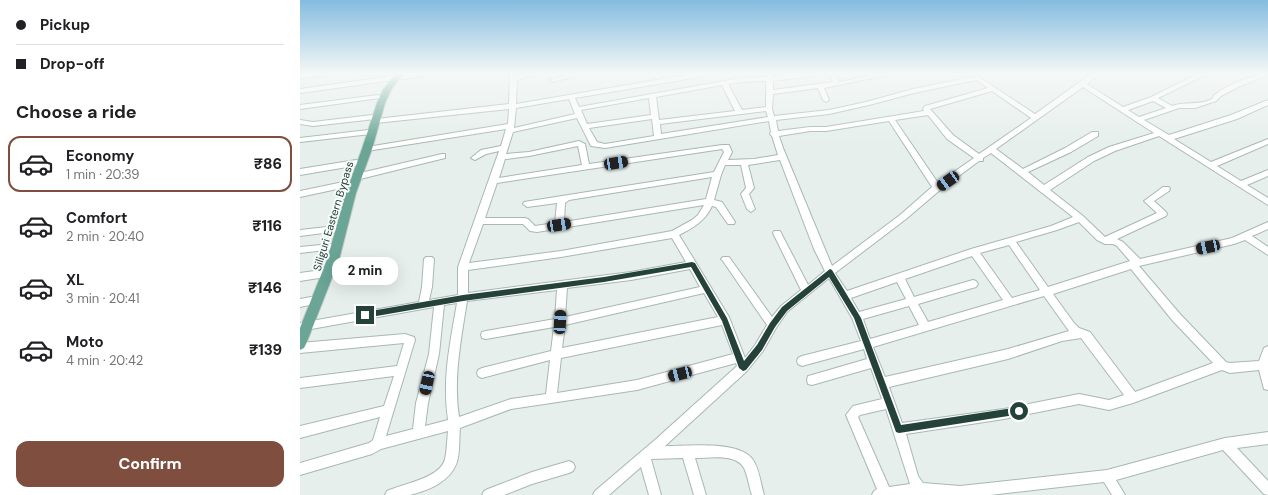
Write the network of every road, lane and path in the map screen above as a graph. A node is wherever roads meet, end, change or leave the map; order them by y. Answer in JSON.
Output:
{"nodes":[{"id":1,"x":348,"y":97,"type":"edge"},
{"id":2,"x":384,"y":97,"type":"edge"},
{"id":3,"x":514,"y":97,"type":"edge"},
{"id":4,"x":566,"y":97,"type":"edge"},
{"id":5,"x":572,"y":97,"type":"edge"},
{"id":6,"x":647,"y":97,"type":"edge"},
{"id":7,"x":652,"y":97,"type":"edge"},
{"id":8,"x":731,"y":97,"type":"edge"},
{"id":9,"x":769,"y":97,"type":"edge"},
{"id":10,"x":825,"y":97,"type":"edge"},
{"id":11,"x":891,"y":97,"type":"edge"},
{"id":12,"x":961,"y":97,"type":"edge"},
{"id":13,"x":1005,"y":97,"type":"edge"},
{"id":14,"x":1065,"y":97,"type":"edge"},
{"id":15,"x":1104,"y":97,"type":"edge"},
{"id":16,"x":1216,"y":97,"type":"edge"},
{"id":17,"x":378,"y":98,"type":"joint"},
{"id":18,"x":1154,"y":98,"type":"joint"},
{"id":19,"x":826,"y":100,"type":"dead end"},
{"id":20,"x":346,"y":102,"type":"junction"},
{"id":21,"x":1266,"y":105,"type":"edge"},
{"id":22,"x":514,"y":106,"type":"junction"},
{"id":23,"x":300,"y":107,"type":"edge"},
{"id":24,"x":1171,"y":108,"type":"junction"},
{"id":25,"x":1123,"y":109,"type":"junction"},
{"id":26,"x":578,"y":112,"type":"junction"},
{"id":27,"x":739,"y":112,"type":"junction"},
{"id":28,"x":928,"y":112,"type":"junction"},
{"id":29,"x":770,"y":114,"type":"junction"},
{"id":30,"x":890,"y":118,"type":"junction"},
{"id":31,"x":1036,"y":118,"type":"junction"},
{"id":32,"x":374,"y":119,"type":"junction"},
{"id":33,"x":656,"y":119,"type":"junction"},
{"id":34,"x":1139,"y":119,"type":"junction"},
{"id":35,"x":300,"y":122,"type":"edge"},
{"id":36,"x":585,"y":126,"type":"junction"},
{"id":37,"x":510,"y":129,"type":"junction"},
{"id":38,"x":368,"y":132,"type":"junction"},
{"id":39,"x":1160,"y":133,"type":"junction"},
{"id":40,"x":774,"y":134,"type":"junction"},
{"id":41,"x":1095,"y":134,"type":"dead end"},
{"id":42,"x":658,"y":137,"type":"junction"},
{"id":43,"x":1169,"y":138,"type":"junction"},
{"id":44,"x":300,"y":140,"type":"edge"},
{"id":45,"x":1268,"y":141,"type":"edge"},
{"id":46,"x":367,"y":149,"type":"junction"},
{"id":47,"x":992,"y":150,"type":"junction"},
{"id":48,"x":503,"y":153,"type":"junction"},
{"id":49,"x":442,"y":156,"type":"dead end"},
{"id":50,"x":782,"y":157,"type":"junction"},
{"id":51,"x":475,"y":158,"type":"dead end"},
{"id":52,"x":980,"y":159,"type":"junction"},
{"id":53,"x":356,"y":163,"type":"junction"},
{"id":54,"x":722,"y":163,"type":"junction"},
{"id":55,"x":744,"y":163,"type":"junction"},
{"id":56,"x":1212,"y":165,"type":"junction"},
{"id":57,"x":586,"y":167,"type":"junction"},
{"id":58,"x":300,"y":172,"type":"edge"},
{"id":59,"x":1022,"y":172,"type":"junction"},
{"id":60,"x":1268,"y":173,"type":"edge"},
{"id":61,"x":717,"y":174,"type":"junction"},
{"id":62,"x":352,"y":180,"type":"junction"},
{"id":63,"x":494,"y":181,"type":"junction"},
{"id":64,"x":1241,"y":184,"type":"junction"},
{"id":65,"x":937,"y":188,"type":"junction"},
{"id":66,"x":1043,"y":190,"type":"junction"},
{"id":67,"x":1166,"y":190,"type":"dead end"},
{"id":68,"x":300,"y":194,"type":"edge"},
{"id":69,"x":563,"y":199,"type":"junction"},
{"id":70,"x":710,"y":202,"type":"junction"},
{"id":71,"x":1268,"y":202,"type":"edge"},
{"id":72,"x":527,"y":204,"type":"dead end"},
{"id":73,"x":751,"y":209,"type":"dead end"},
{"id":74,"x":1080,"y":218,"type":"junction"},
{"id":75,"x":479,"y":221,"type":"junction"},
{"id":76,"x":731,"y":222,"type":"dead end"},
{"id":77,"x":559,"y":225,"type":"junction"},
{"id":78,"x":1268,"y":225,"type":"edge"},
{"id":79,"x":336,"y":229,"type":"junction"},
{"id":80,"x":300,"y":233,"type":"edge"},
{"id":81,"x":777,"y":233,"type":"dead end"},
{"id":82,"x":674,"y":234,"type":"junction"},
{"id":83,"x":1246,"y":236,"type":"junction"},
{"id":84,"x":1010,"y":240,"type":"junction"},
{"id":85,"x":1105,"y":241,"type":"junction"},
{"id":86,"x":331,"y":247,"type":"junction"},
{"id":87,"x":300,"y":250,"type":"edge"},
{"id":88,"x":974,"y":251,"type":"junction"},
{"id":89,"x":1268,"y":252,"type":"edge"},
{"id":90,"x":429,"y":259,"type":"dead end"},
{"id":91,"x":726,"y":259,"type":"dead end"},
{"id":92,"x":692,"y":264,"type":"junction"},
{"id":93,"x":1135,"y":264,"type":"junction"},
{"id":94,"x":463,"y":267,"type":"junction"},
{"id":95,"x":830,"y":272,"type":"junction"},
{"id":96,"x":322,"y":274,"type":"junction"},
{"id":97,"x":300,"y":278,"type":"edge"},
{"id":98,"x":900,"y":278,"type":"junction"},
{"id":99,"x":973,"y":284,"type":"dead end"},
{"id":100,"x":562,"y":286,"type":"junction"},
{"id":101,"x":707,"y":289,"type":"junction"},
{"id":102,"x":806,"y":291,"type":"junction"},
{"id":103,"x":1046,"y":292,"type":"junction"},
{"id":104,"x":846,"y":296,"type":"junction"},
{"id":105,"x":463,"y":298,"type":"junction"},
{"id":106,"x":311,"y":301,"type":"junction"},
{"id":107,"x":912,"y":301,"type":"junction"},
{"id":108,"x":439,"y":302,"type":"junction"},
{"id":109,"x":1010,"y":302,"type":"junction"},
{"id":110,"x":300,"y":303,"type":"edge"},
{"id":111,"x":423,"y":305,"type":"junction"},
{"id":112,"x":857,"y":318,"type":"junction"},
{"id":113,"x":725,"y":320,"type":"junction"},
{"id":114,"x":560,"y":322,"type":"junction"},
{"id":115,"x":772,"y":325,"type":"junction"},
{"id":116,"x":303,"y":326,"type":"edge"},
{"id":117,"x":925,"y":327,"type":"junction"},
{"id":118,"x":1082,"y":332,"type":"junction"},
{"id":119,"x":486,"y":335,"type":"dead end"},
{"id":120,"x":300,"y":344,"type":"edge"},
{"id":121,"x":867,"y":344,"type":"junction"},
{"id":122,"x":300,"y":348,"type":"edge"},
{"id":123,"x":1268,"y":350,"type":"edge"},
{"id":124,"x":556,"y":354,"type":"junction"},
{"id":125,"x":802,"y":361,"type":"dead end"},
{"id":126,"x":874,"y":362,"type":"junction"},
{"id":127,"x":741,"y":363,"type":"junction"},
{"id":128,"x":1222,"y":365,"type":"junction"},
{"id":129,"x":1263,"y":365,"type":"junction"},
{"id":130,"x":401,"y":370,"type":"junction"},
{"id":131,"x":482,"y":373,"type":"dead end"},
{"id":132,"x":812,"y":380,"type":"dead end"},
{"id":133,"x":882,"y":383,"type":"junction"},
{"id":134,"x":300,"y":384,"type":"edge"},
{"id":135,"x":1268,"y":385,"type":"edge"},
{"id":136,"x":1133,"y":398,"type":"junction"},
{"id":137,"x":551,"y":399,"type":"junction"},
{"id":138,"x":889,"y":403,"type":"junction"},
{"id":139,"x":388,"y":410,"type":"junction"},
{"id":140,"x":454,"y":424,"type":"junction"},
{"id":141,"x":899,"y":429,"type":"junction"},
{"id":142,"x":300,"y":432,"type":"edge"},
{"id":143,"x":418,"y":433,"type":"junction"},
{"id":144,"x":1268,"y":438,"type":"edge"},
{"id":145,"x":378,"y":444,"type":"junction"},
{"id":146,"x":1225,"y":444,"type":"junction"},
{"id":147,"x":687,"y":453,"type":"junction"},
{"id":148,"x":647,"y":454,"type":"junction"},
{"id":149,"x":569,"y":467,"type":"dead end"},
{"id":150,"x":300,"y":469,"type":"edge"},
{"id":151,"x":1107,"y":476,"type":"junction"},
{"id":152,"x":1268,"y":490,"type":"edge"},
{"id":153,"x":916,"y":491,"type":"edge"},
{"id":154,"x":604,"y":493,"type":"edge"},
{"id":155,"x":961,"y":494,"type":"edge"},
{"id":156,"x":391,"y":495,"type":"edge"},
{"id":157,"x":488,"y":495,"type":"edge"},
{"id":158,"x":655,"y":495,"type":"edge"},
{"id":159,"x":700,"y":495,"type":"edge"},
{"id":160,"x":758,"y":495,"type":"edge"},
{"id":161,"x":884,"y":495,"type":"edge"},
{"id":162,"x":1119,"y":495,"type":"edge"}],
"edges":[{"from":1,"to":20,"type":"street"},
{"from":2,"to":32,"type":"main road","name":"Siliguri Eastern Bypass"},
{"from":3,"to":22,"type":"street"},
{"from":4,"to":22,"type":"street"},
{"from":5,"to":26,"type":"street"},
{"from":6,"to":26,"type":"street"},
{"from":7,"to":33,"type":"street"},
{"from":8,"to":27,"type":"street"},
{"from":9,"to":29,"type":"street"},
{"from":10,"to":19,"type":"street"},
{"from":11,"to":29,"type":"street"},
{"from":12,"to":28,"type":"street"},
{"from":13,"to":31,"type":"street"},
{"from":14,"to":31,"type":"street"},
{"from":15,"to":25,"type":"street"},
{"from":16,"to":24,"type":"street"},
{"from":17,"to":20,"type":"street"},
{"from":17,"to":32,"type":"main road","name":"Siliguri Eastern Bypass"},
{"from":18,"to":24,"type":"street"},
{"from":18,"to":25,"type":"street"},
{"from":20,"to":23,"type":"street"},
{"from":21,"to":43,"type":"street"},
{"from":22,"to":32,"type":"street"},
{"from":22,"to":37,"type":"street"},
{"from":24,"to":34,"type":"street"},
{"from":25,"to":34,"type":"street"},
{"from":26,"to":36,"type":"street"},
{"from":26,"to":37,"type":"street"},
{"from":27,"to":29,"type":"street"},
{"from":27,"to":33,"type":"street"},
{"from":28,"to":30,"type":"street"},
{"from":28,"to":52,"type":"street"},
{"from":29,"to":40,"type":"street"},
{"from":29,"to":42,"type":"street"},
{"from":30,"to":40,"type":"street"},
{"from":30,"to":65,"type":"street"},
{"from":31,"to":47,"type":"street"},
{"from":32,"to":35,"type":"street"},
{"from":32,"to":38,"type":"main road","name":"Siliguri Eastern Bypass"},
{"from":32,"to":46,"type":"main road","name":"Siliguri Eastern Bypass"},
{"from":33,"to":36,"type":"street"},
{"from":33,"to":42,"type":"street"},
{"from":34,"to":39,"type":"street"},
{"from":36,"to":42,"type":"street"},
{"from":37,"to":46,"type":"street"},
{"from":37,"to":48,"type":"street"},
{"from":38,"to":44,"type":"street"},
{"from":38,"to":53,"type":"main road","name":"Siliguri Eastern Bypass"},
{"from":39,"to":43,"type":"street"},
{"from":39,"to":66,"type":"street"},
{"from":40,"to":50,"type":"street"},
{"from":41,"to":59,"type":"street"},
{"from":43,"to":56,"type":"street"},
{"from":45,"to":56,"type":"street"},
{"from":46,"to":62,"type":"main road","name":"Siliguri Eastern Bypass"},
{"from":47,"to":52,"type":"street"},
{"from":47,"to":59,"type":"street"},
{"from":48,"to":51,"type":"street"},
{"from":48,"to":57,"type":"street"},
{"from":48,"to":63,"type":"street"},
{"from":49,"to":62,"type":"street"},
{"from":50,"to":55,"type":"street"},
{"from":50,"to":95,"type":"street"},
{"from":52,"to":65,"type":"street"},
{"from":53,"to":58,"type":"street"},
{"from":53,"to":62,"type":"main road","name":"Siliguri Eastern Bypass"},
{"from":54,"to":55,"type":"street"},
{"from":54,"to":57,"type":"street"},
{"from":54,"to":61,"type":"street"},
{"from":55,"to":73,"type":"street"},
{"from":56,"to":64,"type":"street"},
{"from":57,"to":63,"type":"street"},
{"from":59,"to":66,"type":"street"},
{"from":60,"to":64,"type":"street"},
{"from":61,"to":69,"type":"street"},
{"from":61,"to":70,"type":"street"},
{"from":62,"to":68,"type":"street"},
{"from":62,"to":79,"type":"main road","name":"Siliguri Eastern Bypass"},
{"from":62,"to":116,"type":"main road","name":"Siliguri Eastern Bypass"},
{"from":63,"to":75,"type":"street"},
{"from":64,"to":71,"type":"street"},
{"from":65,"to":95,"type":"street"},
{"from":66,"to":74,"type":"street"},
{"from":67,"to":85,"type":"street"},
{"from":69,"to":72,"type":"street"},
{"from":69,"to":77,"type":"street"},
{"from":70,"to":76,"type":"street"},
{"from":70,"to":77,"type":"street"},
{"from":70,"to":82,"type":"street"},
{"from":74,"to":84,"type":"street"},
{"from":74,"to":85,"type":"street"},
{"from":75,"to":77,"type":"street"},
{"from":75,"to":94,"type":"street"},
{"from":78,"to":83,"type":"street"},
{"from":79,"to":80,"type":"street"},
{"from":79,"to":86,"type":"main road","name":"Siliguri Eastern Bypass"},
{"from":81,"to":102,"type":"street"},
{"from":82,"to":92,"type":"street"},
{"from":82,"to":94,"type":"street"},
{"from":83,"to":89,"type":"street"},
{"from":83,"to":93,"type":"street"},
{"from":84,"to":88,"type":"street"},
{"from":84,"to":103,"type":"street"},
{"from":85,"to":93,"type":"street"},
{"from":86,"to":87,"type":"street"},
{"from":86,"to":96,"type":"main road","name":"Siliguri Eastern Bypass"},
{"from":88,"to":98,"type":"street"},
{"from":88,"to":109,"type":"street"},
{"from":90,"to":111,"type":"street"},
{"from":91,"to":115,"type":"street"},
{"from":92,"to":100,"type":"street"},
{"from":92,"to":101,"type":"street"},
{"from":93,"to":103,"type":"street"},
{"from":93,"to":128,"type":"street"},
{"from":94,"to":105,"type":"street"},
{"from":95,"to":102,"type":"street"},
{"from":95,"to":104,"type":"street"},
{"from":96,"to":97,"type":"street"},
{"from":96,"to":106,"type":"main road","name":"Siliguri Eastern Bypass"},
{"from":98,"to":104,"type":"street"},
{"from":98,"to":107,"type":"street"},
{"from":99,"to":107,"type":"street"},
{"from":100,"to":105,"type":"street"},
{"from":100,"to":114,"type":"street"},
{"from":101,"to":113,"type":"street"},
{"from":101,"to":114,"type":"street"},
{"from":102,"to":115,"type":"street"},
{"from":103,"to":109,"type":"street"},
{"from":103,"to":118,"type":"street"},
{"from":104,"to":112,"type":"street"},
{"from":105,"to":108,"type":"street"},
{"from":105,"to":140,"type":"street"},
{"from":106,"to":110,"type":"street"},
{"from":106,"to":116,"type":"main road","name":"Siliguri Eastern Bypass"},
{"from":107,"to":112,"type":"street"},
{"from":107,"to":117,"type":"street"},
{"from":108,"to":111,"type":"street"},
{"from":108,"to":143,"type":"street"},
{"from":109,"to":117,"type":"street"},
{"from":111,"to":116,"type":"street"},
{"from":112,"to":121,"type":"street"},
{"from":113,"to":124,"type":"street"},
{"from":113,"to":127,"type":"street"},
{"from":114,"to":119,"type":"street"},
{"from":114,"to":124,"type":"street"},
{"from":115,"to":127,"type":"street"},
{"from":116,"to":120,"type":"main road","name":"Siliguri Eastern Bypass"},
{"from":117,"to":121,"type":"street"},
{"from":118,"to":133,"type":"street"},
{"from":118,"to":136,"type":"street"},
{"from":121,"to":125,"type":"street"},
{"from":121,"to":126,"type":"street"},
{"from":122,"to":130,"type":"street"},
{"from":123,"to":129,"type":"street"},
{"from":124,"to":131,"type":"street"},
{"from":124,"to":137,"type":"street"},
{"from":126,"to":132,"type":"street"},
{"from":126,"to":133,"type":"street"},
{"from":127,"to":137,"type":"street"},
{"from":127,"to":148,"type":"street"},
{"from":128,"to":129,"type":"street"},
{"from":128,"to":136,"type":"street"},
{"from":129,"to":135,"type":"street"},
{"from":130,"to":134,"type":"street"},
{"from":130,"to":139,"type":"street"},
{"from":133,"to":138,"type":"street"},
{"from":136,"to":141,"type":"street"},
{"from":137,"to":140,"type":"street"},
{"from":138,"to":141,"type":"street"},
{"from":138,"to":161,"type":"street"},
{"from":139,"to":142,"type":"street"},
{"from":139,"to":145,"type":"street"},
{"from":140,"to":143,"type":"street"},
{"from":140,"to":156,"type":"street"},
{"from":141,"to":153,"type":"street"},
{"from":143,"to":145,"type":"street"},
{"from":144,"to":146,"type":"street"},
{"from":145,"to":150,"type":"street"},
{"from":146,"to":151,"type":"street"},
{"from":146,"to":152,"type":"street"},
{"from":147,"to":148,"type":"street"},
{"from":147,"to":159,"type":"street"},
{"from":147,"to":160,"type":"street"},
{"from":148,"to":154,"type":"street"},
{"from":148,"to":158,"type":"street"},
{"from":149,"to":157,"type":"street"},
{"from":151,"to":155,"type":"street"},
{"from":151,"to":162,"type":"street"},
{"from":153,"to":155,"type":"street"},
{"from":153,"to":161,"type":"street"}]}
